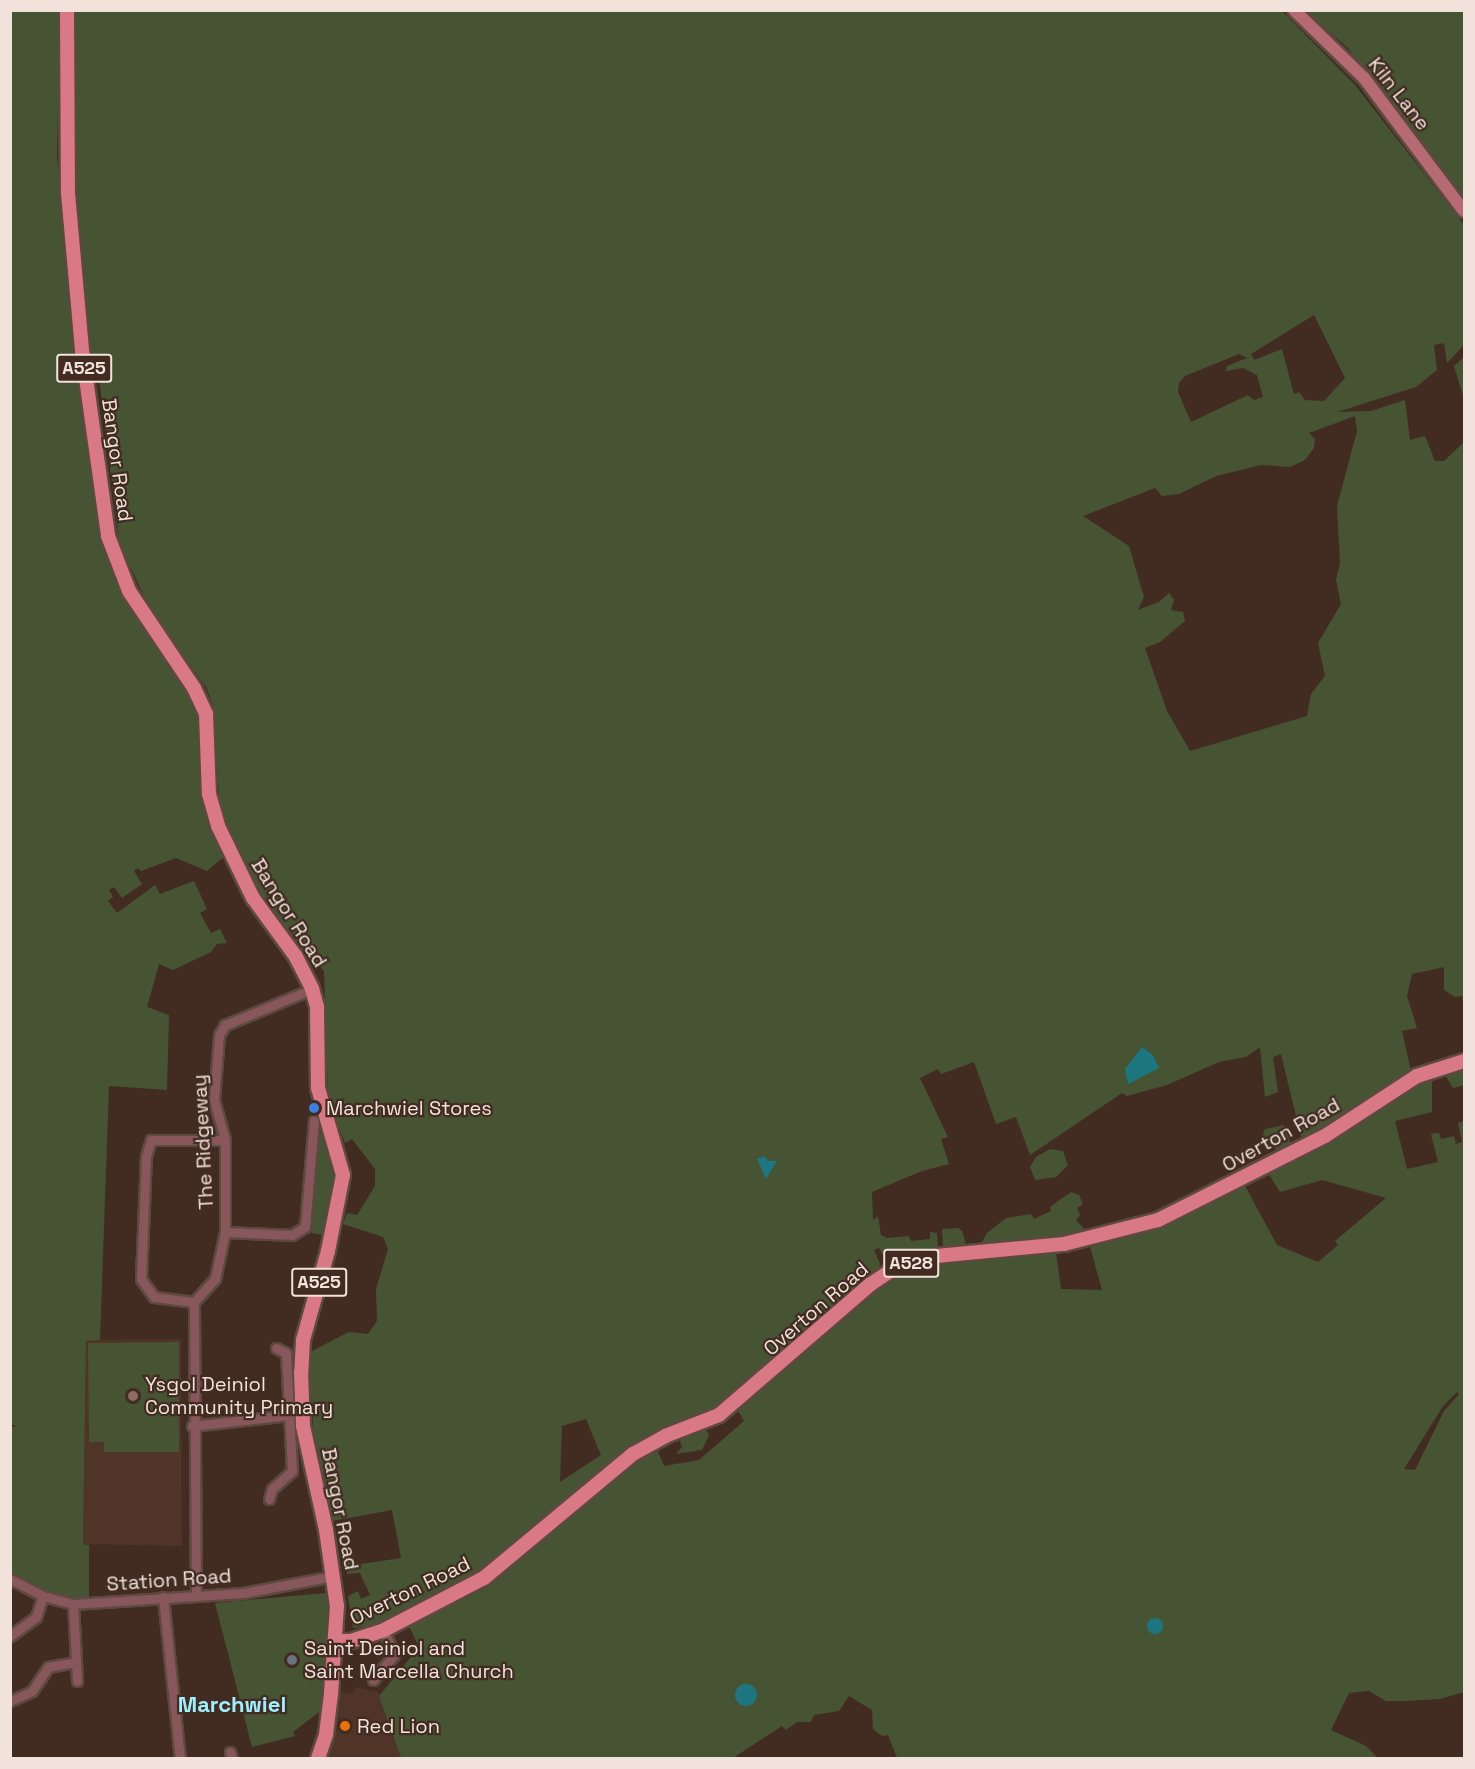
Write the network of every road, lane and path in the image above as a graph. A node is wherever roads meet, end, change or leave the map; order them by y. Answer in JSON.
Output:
{"nodes":[{"id":1,"x":67,"y":10,"type":"edge"},
{"id":2,"x":1294,"y":10,"type":"edge"},
{"id":3,"x":1464,"y":211,"type":"edge"},
{"id":4,"x":312,"y":989,"type":"junction"},
{"id":5,"x":1464,"y":1060,"type":"edge"},
{"id":6,"x":314,"y":1120,"type":"dead end"},
{"id":7,"x":225,"y":1140,"type":"junction"},
{"id":8,"x":225,"y":1232,"type":"junction"},
{"id":9,"x":194,"y":1302,"type":"junction"},
{"id":10,"x":276,"y":1348,"type":"dead end"},
{"id":11,"x":289,"y":1415,"type":"junction"},
{"id":12,"x":192,"y":1426,"type":"junction"},
{"id":13,"x":269,"y":1499,"type":"dead end"},
{"id":14,"x":334,"y":1576,"type":"junction"},
{"id":15,"x":10,"y":1579,"type":"edge"},
{"id":16,"x":44,"y":1596,"type":"junction"},
{"id":17,"x":196,"y":1596,"type":"junction"},
{"id":18,"x":163,"y":1598,"type":"junction"},
{"id":19,"x":73,"y":1604,"type":"junction"},
{"id":20,"x":384,"y":1630,"type":"junction"},
{"id":21,"x":10,"y":1636,"type":"edge"},
{"id":22,"x":336,"y":1641,"type":"junction"},
{"id":23,"x":76,"y":1662,"type":"junction"},
{"id":24,"x":373,"y":1680,"type":"dead end"},
{"id":25,"x":77,"y":1681,"type":"dead end"},
{"id":26,"x":10,"y":1701,"type":"edge"},
{"id":27,"x":180,"y":1758,"type":"edge"},
{"id":28,"x":318,"y":1758,"type":"edge"}],
"edges":[{"from":1,"to":4,"type":"main road","name":"Bangor Road","number":"A525"},
{"from":2,"to":3,"type":"main road","name":"Kiln Lane"},
{"from":4,"to":7,"type":"street","name":"The Ridgeway"},
{"from":4,"to":14,"type":"main road","name":"Bangor Road","number":"A525"},
{"from":5,"to":20,"type":"main road","name":"Overton Road","number":"A528"},
{"from":6,"to":8,"type":"street"},
{"from":7,"to":8,"type":"street","name":"The Ridgeway"},
{"from":7,"to":9,"type":"street"},
{"from":8,"to":9,"type":"street","name":"The Ridgeway"},
{"from":9,"to":12,"type":"street"},
{"from":10,"to":11,"type":"street"},
{"from":11,"to":12,"type":"street"},
{"from":11,"to":13,"type":"street"},
{"from":12,"to":17,"type":"street"},
{"from":14,"to":17,"type":"street","name":"Station Road"},
{"from":14,"to":22,"type":"main road","name":"Bangor Road","number":"A525"},
{"from":15,"to":16,"type":"street","name":"Station Road"},
{"from":16,"to":19,"type":"street","name":"Station Road"},
{"from":16,"to":21,"type":"street"},
{"from":17,"to":18,"type":"street","name":"Station Road"},
{"from":18,"to":19,"type":"street","name":"Station Road"},
{"from":18,"to":27,"type":"street"},
{"from":19,"to":23,"type":"street"},
{"from":20,"to":22,"type":"main road","name":"Overton Road","number":"A528"},
{"from":20,"to":24,"type":"street"},
{"from":22,"to":28,"type":"main road","number":"A525"},
{"from":23,"to":25,"type":"street"},
{"from":23,"to":26,"type":"street"}]}
